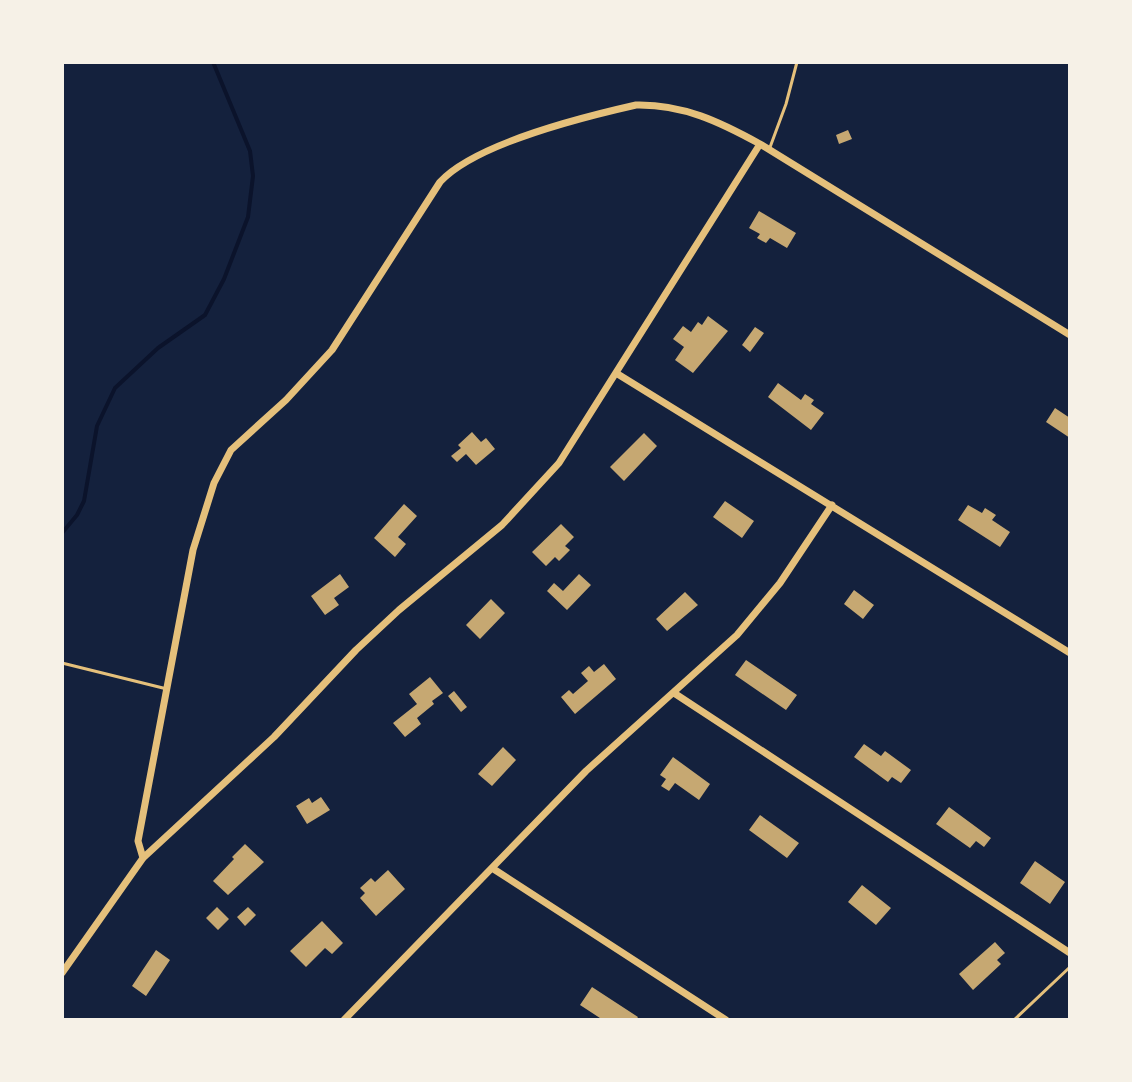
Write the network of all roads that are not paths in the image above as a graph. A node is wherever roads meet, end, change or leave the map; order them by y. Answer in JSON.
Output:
{"nodes":[{"id":1,"x":797,"y":62,"type":"edge"},
{"id":2,"x":760,"y":144,"type":"junction"},
{"id":3,"x":769,"y":150,"type":"junction"},
{"id":4,"x":1070,"y":335,"type":"edge"},
{"id":5,"x":616,"y":373,"type":"junction"},
{"id":6,"x":832,"y":505,"type":"junction"},
{"id":7,"x":1070,"y":653,"type":"edge"},
{"id":8,"x":62,"y":663,"type":"edge"},
{"id":9,"x":167,"y":689,"type":"junction"},
{"id":10,"x":674,"y":693,"type":"junction"},
{"id":11,"x":143,"y":858,"type":"junction"},
{"id":12,"x":492,"y":868,"type":"junction"},
{"id":13,"x":1070,"y":953,"type":"edge"},
{"id":14,"x":1070,"y":967,"type":"edge"},
{"id":15,"x":62,"y":973,"type":"edge"},
{"id":16,"x":344,"y":1020,"type":"edge"},
{"id":17,"x":726,"y":1020,"type":"edge"},
{"id":18,"x":1014,"y":1020,"type":"edge"}],
"edges":[{"from":1,"to":3,"type":"lane"},
{"from":2,"to":3,"type":"street"},
{"from":2,"to":5,"type":"street"},
{"from":2,"to":9,"type":"street"},
{"from":3,"to":4,"type":"street"},
{"from":5,"to":6,"type":"street"},
{"from":5,"to":11,"type":"street"},
{"from":6,"to":7,"type":"street"},
{"from":6,"to":10,"type":"street"},
{"from":8,"to":9,"type":"lane"},
{"from":9,"to":11,"type":"street"},
{"from":10,"to":12,"type":"street"},
{"from":10,"to":13,"type":"street"},
{"from":11,"to":15,"type":"street"},
{"from":12,"to":16,"type":"street"},
{"from":12,"to":17,"type":"street"},
{"from":14,"to":18,"type":"lane"}]}
